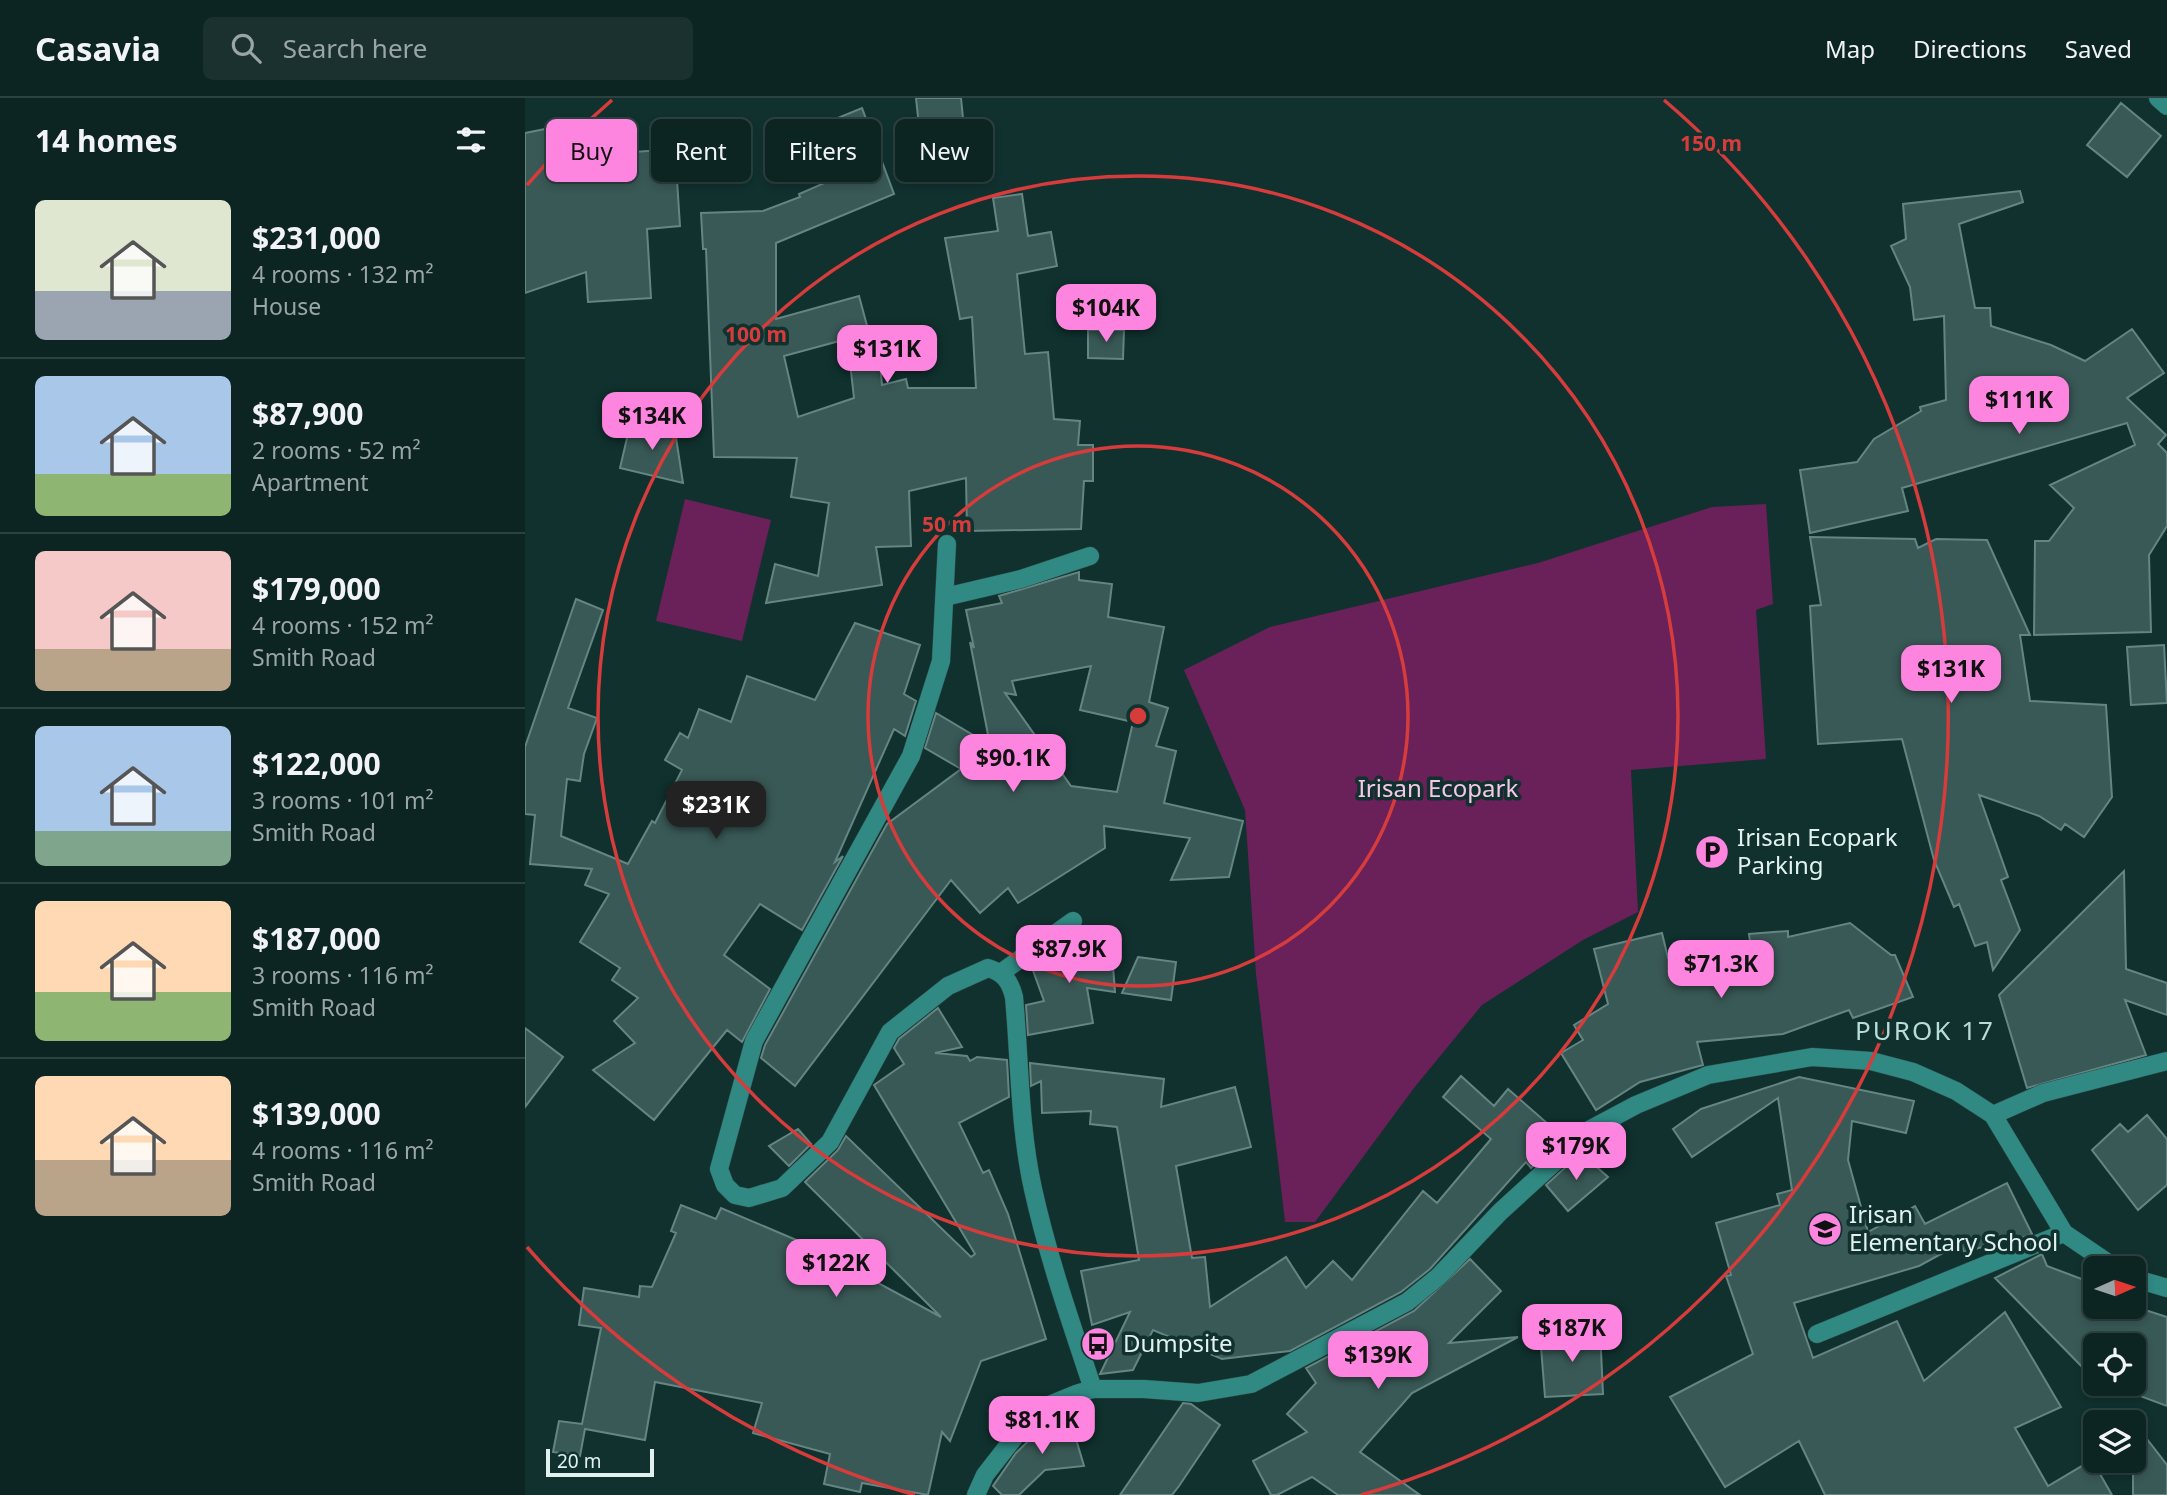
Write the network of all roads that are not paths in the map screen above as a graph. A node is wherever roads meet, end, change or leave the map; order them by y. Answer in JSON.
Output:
{"nodes":[{"id":1,"x":2158,"y":98,"type":"edge"},
{"id":2,"x":2167,"y":106,"type":"edge"},
{"id":3,"x":947,"y":544,"type":"dead end"},
{"id":4,"x":1090,"y":556,"type":"dead end"},
{"id":5,"x":945,"y":597,"type":"junction"},
{"id":6,"x":1073,"y":921,"type":"dead end"},
{"id":7,"x":1002,"y":972,"type":"junction"},
{"id":8,"x":2167,"y":1061,"type":"edge"},
{"id":9,"x":1993,"y":1115,"type":"junction"},
{"id":10,"x":2064,"y":1233,"type":"junction"},
{"id":11,"x":2098,"y":1256,"type":"edge"},
{"id":12,"x":2146,"y":1282,"type":"edge"},
{"id":13,"x":2167,"y":1288,"type":"edge"},
{"id":14,"x":1817,"y":1334,"type":"dead end"},
{"id":15,"x":1093,"y":1389,"type":"junction"},
{"id":16,"x":976,"y":1495,"type":"edge"}],
"edges":[{"from":1,"to":2,"type":"street"},
{"from":3,"to":5,"type":"street"},
{"from":4,"to":5,"type":"street"},
{"from":5,"to":7,"type":"street"},
{"from":6,"to":7,"type":"street"},
{"from":7,"to":15,"type":"street"},
{"from":8,"to":9,"type":"street"},
{"from":9,"to":10,"type":"street"},
{"from":9,"to":15,"type":"street"},
{"from":10,"to":11,"type":"street"},
{"from":10,"to":14,"type":"street"},
{"from":12,"to":13,"type":"street"},
{"from":15,"to":16,"type":"street"}]}
